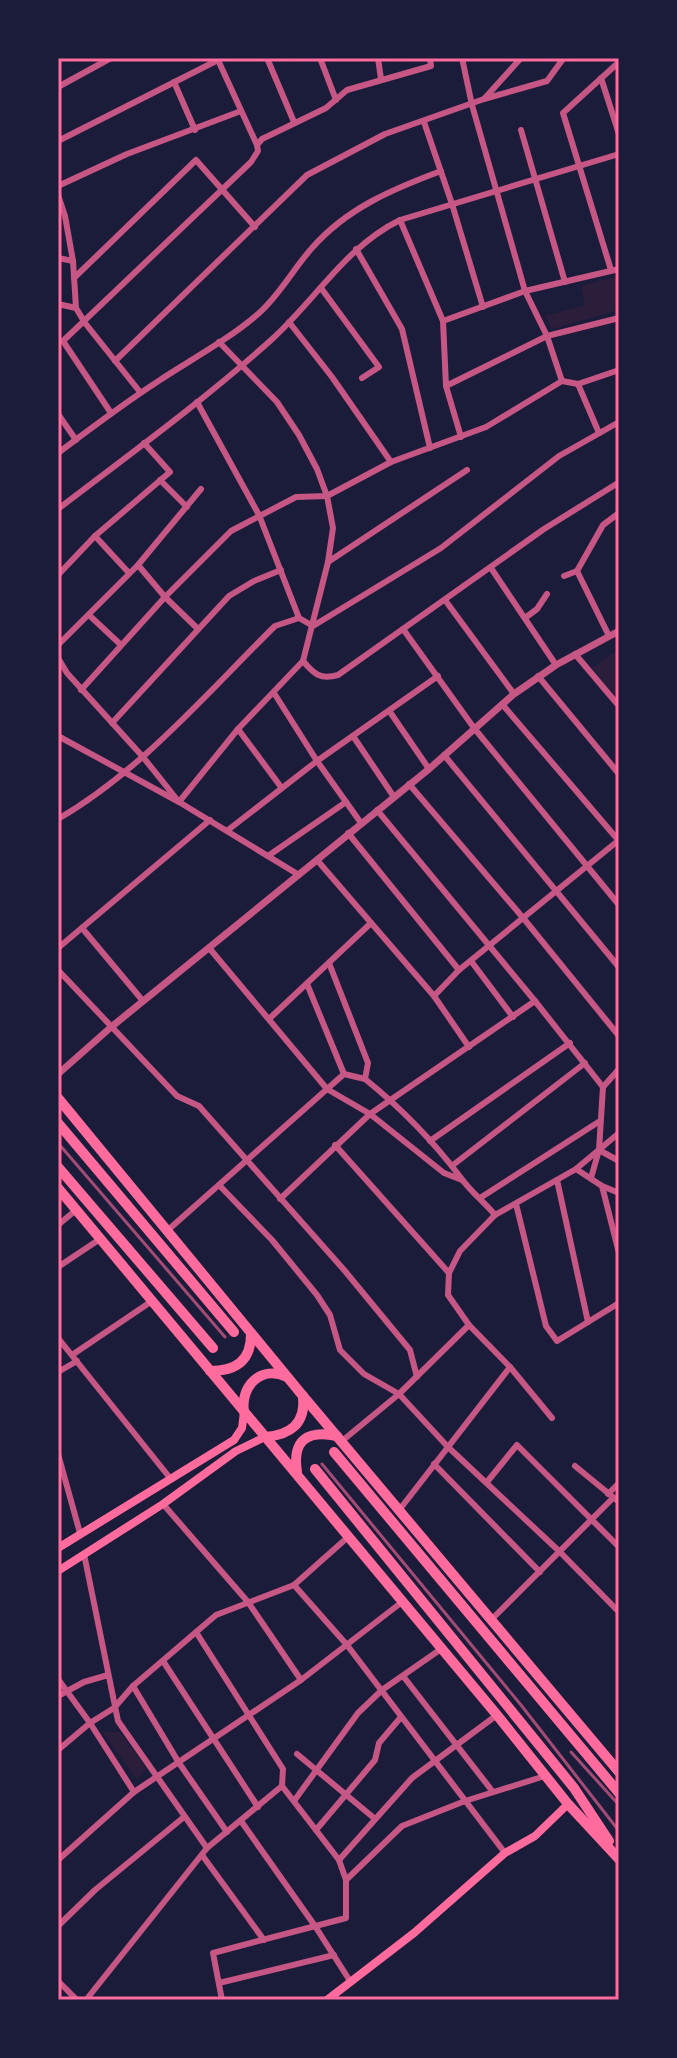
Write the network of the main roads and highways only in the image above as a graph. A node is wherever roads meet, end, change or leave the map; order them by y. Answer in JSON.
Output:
{"nodes":[{"id":1,"x":58,"y":1098,"type":"edge"},
{"id":2,"x":58,"y":1123,"type":"edge"},
{"id":3,"x":58,"y":1167,"type":"edge"},
{"id":4,"x":58,"y":1188,"type":"edge"},
{"id":5,"x":234,"y":1332,"type":"dead end"},
{"id":6,"x":251,"y":1334,"type":"junction"},
{"id":7,"x":213,"y":1348,"type":"dead end"},
{"id":8,"x":210,"y":1371,"type":"junction"},
{"id":9,"x":288,"y":1378,"type":"junction"},
{"id":10,"x":303,"y":1396,"type":"junction"},
{"id":11,"x":244,"y":1412,"type":"junction"},
{"id":12,"x":265,"y":1437,"type":"junction"},
{"id":13,"x":340,"y":1438,"type":"junction"},
{"id":14,"x":334,"y":1452,"type":"dead end"},
{"id":15,"x":315,"y":1469,"type":"dead end"},
{"id":16,"x":298,"y":1474,"type":"junction"},
{"id":17,"x":58,"y":1548,"type":"edge"},
{"id":18,"x":58,"y":1571,"type":"edge"},
{"id":19,"x":619,"y":1772,"type":"edge"},
{"id":20,"x":619,"y":1793,"type":"edge"},
{"id":21,"x":568,"y":1804,"type":"junction"},
{"id":22,"x":619,"y":1858,"type":"edge"},
{"id":23,"x":339,"y":1996,"type":"edge"},
{"id":24,"x":327,"y":2000,"type":"edge"}],
"edges":[{"from":1,"to":6,"type":"highway"},
{"from":2,"to":5,"type":"highway"},
{"from":3,"to":7,"type":"highway"},
{"from":4,"to":8,"type":"highway"},
{"from":6,"to":8,"type":"highway"},
{"from":6,"to":9,"type":"highway"},
{"from":8,"to":11,"type":"highway"},
{"from":9,"to":10,"type":"highway"},
{"from":9,"to":11,"type":"highway"},
{"from":10,"to":12,"type":"highway"},
{"from":10,"to":13,"type":"highway"},
{"from":11,"to":12,"type":"highway"},
{"from":11,"to":17,"type":"main road"},
{"from":12,"to":16,"type":"highway"},
{"from":12,"to":18,"type":"main road"},
{"from":13,"to":16,"type":"highway"},
{"from":13,"to":19,"type":"highway"},
{"from":14,"to":20,"type":"highway"},
{"from":15,"to":22,"type":"highway"},
{"from":16,"to":21,"type":"highway"},
{"from":21,"to":22,"type":"highway"},
{"from":21,"to":23,"type":"main road"},
{"from":23,"to":24,"type":"main road"}]}
